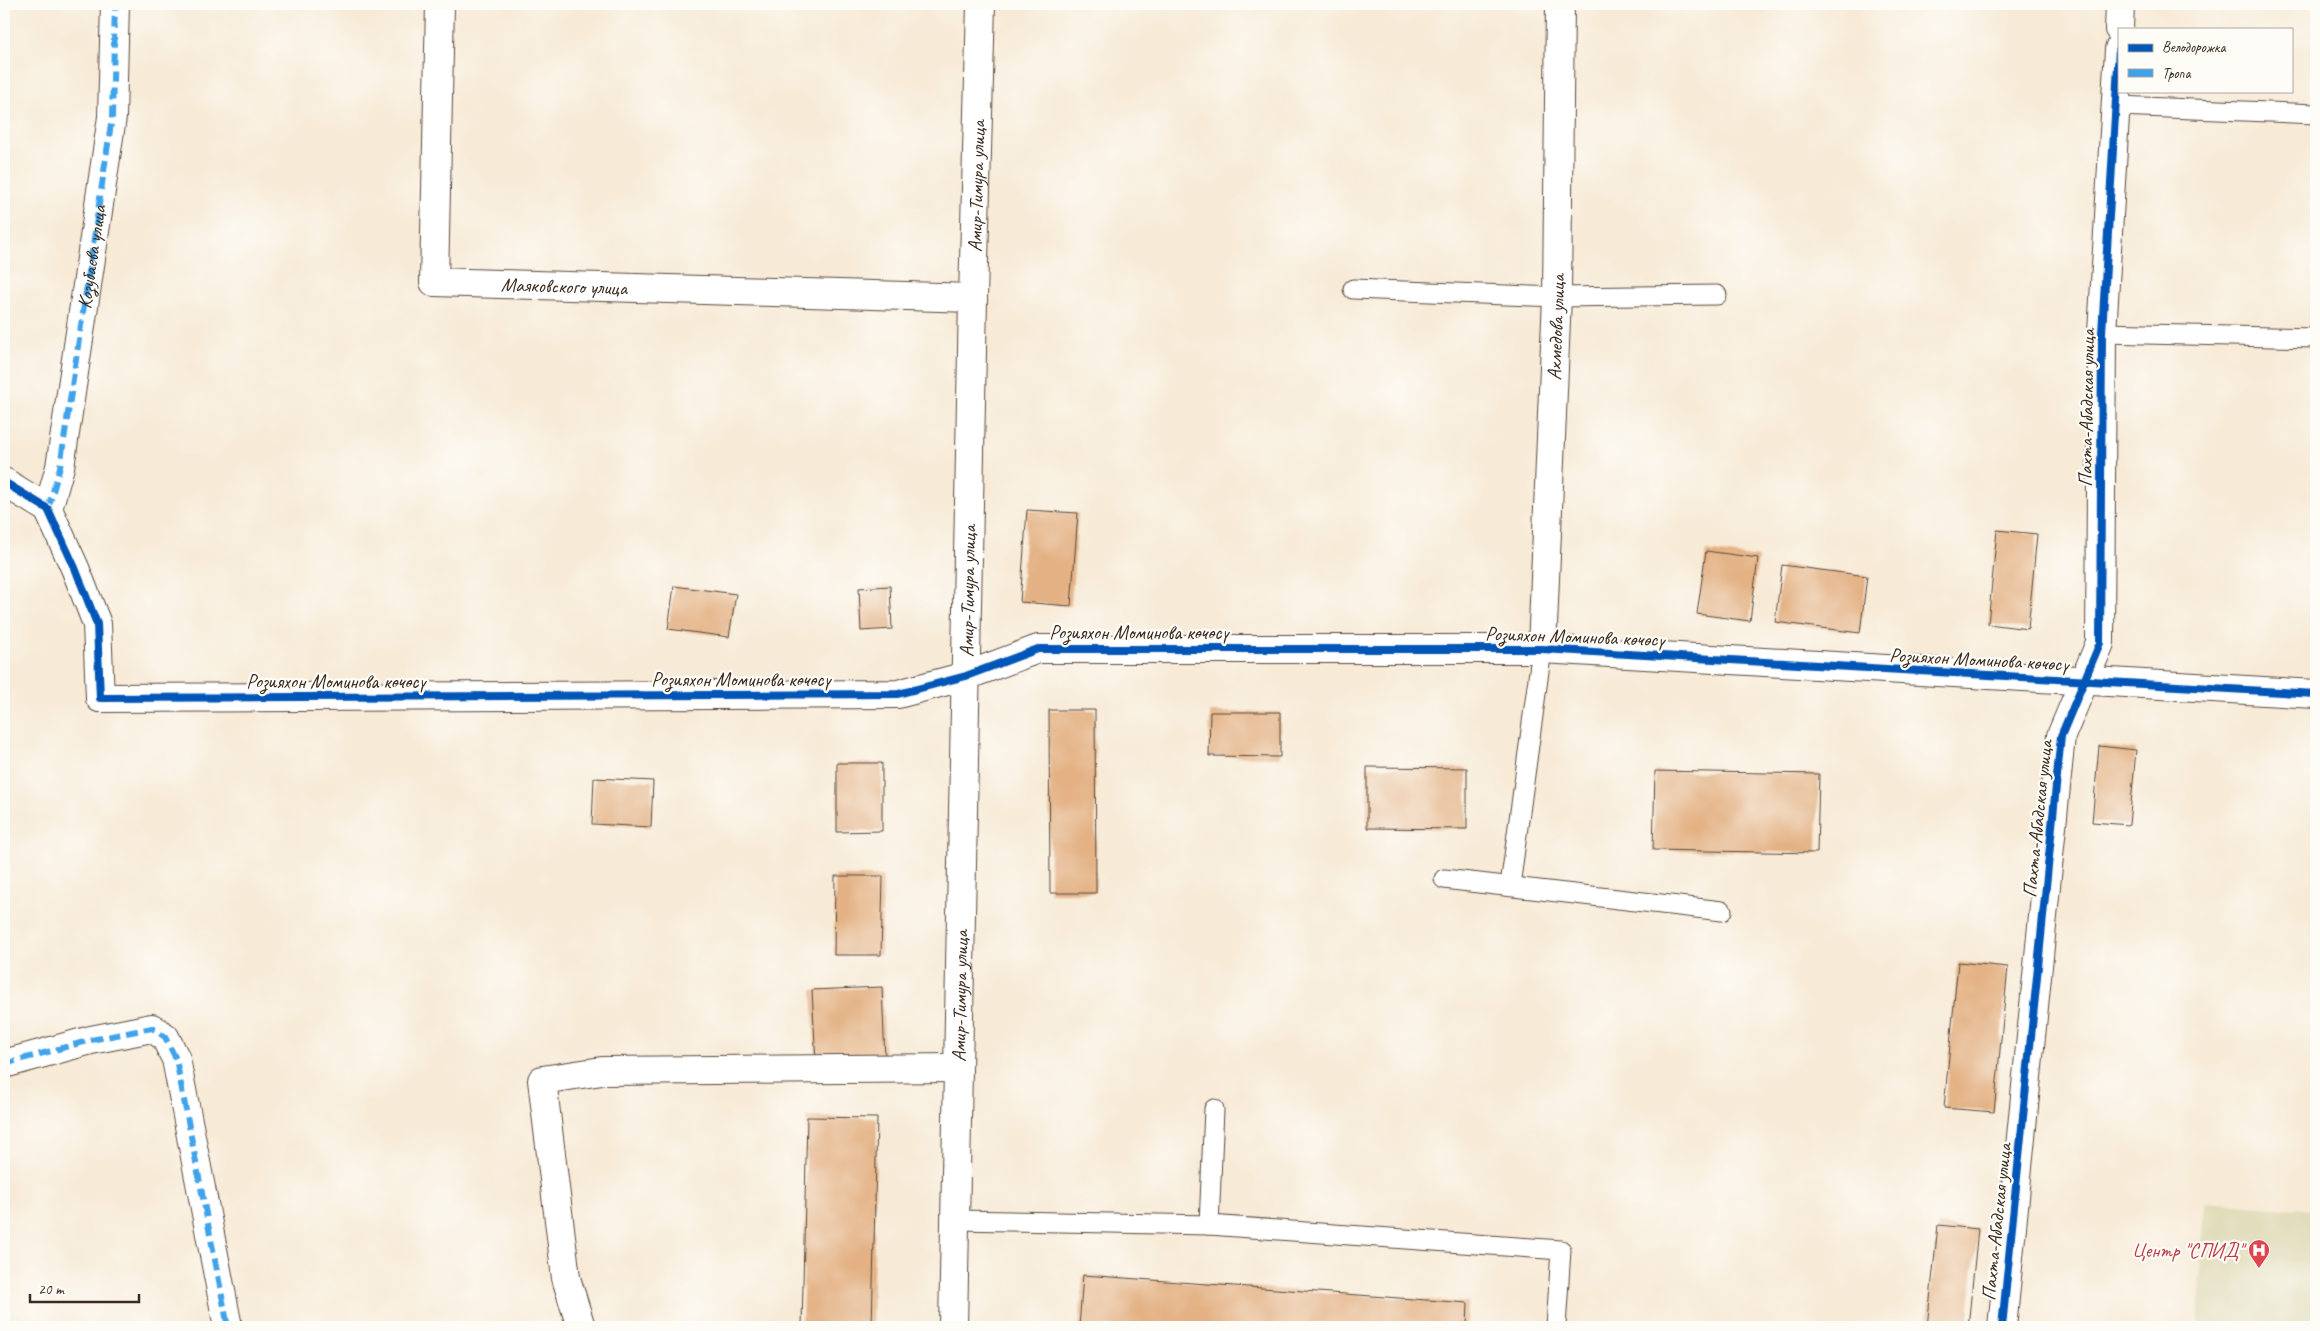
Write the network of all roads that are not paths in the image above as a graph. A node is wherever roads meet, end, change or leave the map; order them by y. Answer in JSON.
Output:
{"nodes":[{"id":1,"x":115,"y":4,"type":"edge"},
{"id":2,"x":440,"y":4,"type":"edge"},
{"id":3,"x":981,"y":4,"type":"edge"},
{"id":4,"x":1560,"y":4,"type":"edge"},
{"id":5,"x":2120,"y":4,"type":"edge"},
{"id":6,"x":2120,"y":28,"type":"edge"},
{"id":7,"x":2118,"y":78,"type":"edge"},
{"id":8,"x":2117,"y":106,"type":"junction"},
{"id":9,"x":2316,"y":114,"type":"edge"},
{"id":10,"x":1353,"y":289,"type":"dead end"},
{"id":11,"x":1717,"y":295,"type":"dead end"},
{"id":12,"x":1557,"y":297,"type":"junction"},
{"id":13,"x":973,"y":298,"type":"junction"},
{"id":14,"x":2102,"y":333,"type":"junction"},
{"id":15,"x":2316,"y":338,"type":"edge"},
{"id":16,"x":4,"y":482,"type":"edge"},
{"id":17,"x":48,"y":508,"type":"junction"},
{"id":18,"x":1542,"y":649,"type":"junction"},
{"id":19,"x":966,"y":676,"type":"junction"},
{"id":20,"x":2083,"y":681,"type":"junction"},
{"id":21,"x":2316,"y":694,"type":"edge"},
{"id":22,"x":1444,"y":879,"type":"dead end"},
{"id":23,"x":1510,"y":886,"type":"junction"},
{"id":24,"x":1722,"y":911,"type":"dead end"},
{"id":25,"x":4,"y":1064,"type":"edge"},
{"id":26,"x":958,"y":1068,"type":"junction"},
{"id":27,"x":1214,"y":1109,"type":"dead end"},
{"id":28,"x":955,"y":1220,"type":"junction"},
{"id":29,"x":1209,"y":1225,"type":"junction"},
{"id":30,"x":228,"y":1327,"type":"edge"},
{"id":31,"x":581,"y":1327,"type":"edge"},
{"id":32,"x":953,"y":1327,"type":"edge"},
{"id":33,"x":1556,"y":1327,"type":"edge"},
{"id":34,"x":2002,"y":1327,"type":"edge"}],
"edges":[{"from":1,"to":17,"type":"street","name":"Козубаева улица"},
{"from":2,"to":13,"type":"street","name":"Маяковского улица"},
{"from":3,"to":13,"type":"street","name":"Амир-Тимура улица"},
{"from":4,"to":12,"type":"street","name":"Ахмедова улица"},
{"from":5,"to":6,"type":"street"},
{"from":7,"to":8,"type":"street","name":"Пахта-Абадская улица"},
{"from":8,"to":9,"type":"lane"},
{"from":8,"to":14,"type":"street","name":"Пахта-Абадская улица"},
{"from":10,"to":12,"type":"lane"},
{"from":11,"to":12,"type":"lane"},
{"from":12,"to":18,"type":"street","name":"Ахмедова улица"},
{"from":13,"to":19,"type":"street","name":"Амир-Тимура улица"},
{"from":14,"to":15,"type":"lane"},
{"from":14,"to":20,"type":"street","name":"Пахта-Абадская улица"},
{"from":16,"to":17,"type":"street"},
{"from":17,"to":19,"type":"street","name":"Розияхон Моминова көчөсү"},
{"from":18,"to":19,"type":"street","name":"Розияхон Моминова көчөсү"},
{"from":18,"to":20,"type":"street","name":"Розияхон Моминова көчөсү"},
{"from":18,"to":23,"type":"lane"},
{"from":19,"to":26,"type":"street","name":"Амир-Тимура улица"},
{"from":20,"to":21,"type":"street","name":"Розияхон Моминова көчөсү"},
{"from":20,"to":34,"type":"street","name":"Пахта-Абадская улица"},
{"from":22,"to":23,"type":"lane"},
{"from":23,"to":24,"type":"lane"},
{"from":25,"to":30,"type":"street"},
{"from":26,"to":28,"type":"street","name":"Амир-Тимура улица"},
{"from":26,"to":31,"type":"street"},
{"from":27,"to":29,"type":"lane"},
{"from":28,"to":29,"type":"lane"},
{"from":28,"to":32,"type":"street","name":"Амир-Тимура улица"},
{"from":29,"to":33,"type":"lane"}]}
